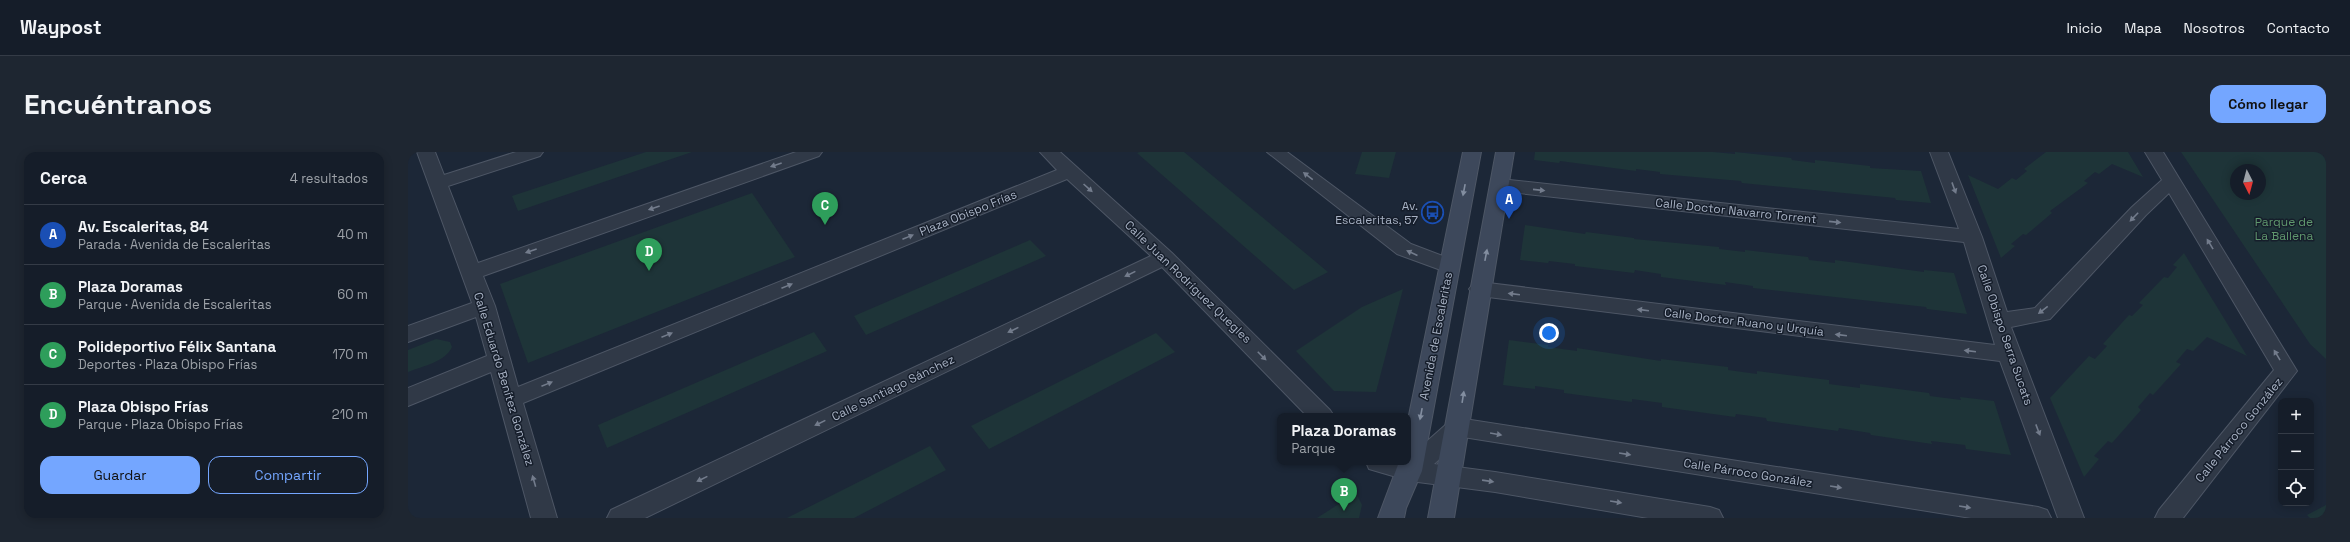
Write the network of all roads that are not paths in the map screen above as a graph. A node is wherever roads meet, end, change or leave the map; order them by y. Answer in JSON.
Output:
{"nodes":[{"id":1,"x":426,"y":152,"type":"edge"},
{"id":2,"x":534,"y":152,"type":"edge"},
{"id":3,"x":813,"y":152,"type":"edge"},
{"id":4,"x":1049,"y":152,"type":"edge"},
{"id":5,"x":1276,"y":152,"type":"edge"},
{"id":6,"x":1472,"y":152,"type":"edge"},
{"id":7,"x":1505,"y":152,"type":"edge"},
{"id":8,"x":1939,"y":152,"type":"edge"},
{"id":9,"x":2154,"y":152,"type":"edge"},
{"id":10,"x":1070,"y":171,"type":"junction"},
{"id":11,"x":2172,"y":181,"type":"junction"},
{"id":12,"x":437,"y":183,"type":"junction"},
{"id":13,"x":1500,"y":185,"type":"junction"},
{"id":14,"x":2154,"y":198,"type":"junction"},
{"id":15,"x":2193,"y":215,"type":"junction"},
{"id":16,"x":1972,"y":237,"type":"junction"},
{"id":17,"x":1165,"y":258,"type":"junction"},
{"id":18,"x":1449,"y":266,"type":"junction"},
{"id":19,"x":470,"y":273,"type":"junction"},
{"id":20,"x":1480,"y":289,"type":"junction"},
{"id":21,"x":484,"y":306,"type":"junction"},
{"id":22,"x":2000,"y":321,"type":"junction"},
{"id":23,"x":408,"y":334,"type":"edge"},
{"id":24,"x":2009,"y":354,"type":"junction"},
{"id":25,"x":500,"y":360,"type":"junction"},
{"id":26,"x":408,"y":397,"type":"edge"},
{"id":27,"x":511,"y":399,"type":"junction"},
{"id":28,"x":1319,"y":413,"type":"edge"},
{"id":29,"x":1458,"y":427,"type":"junction"},
{"id":30,"x":1389,"y":465,"type":"edge"},
{"id":31,"x":1410,"y":471,"type":"junction"},
{"id":32,"x":1449,"y":476,"type":"junction"},
{"id":33,"x":1696,"y":517,"type":"edge"},
{"id":34,"x":544,"y":518,"type":"edge"},
{"id":35,"x":620,"y":518,"type":"edge"},
{"id":36,"x":1391,"y":518,"type":"edge"},
{"id":37,"x":1441,"y":518,"type":"edge"},
{"id":38,"x":2038,"y":518,"type":"edge"},
{"id":39,"x":2071,"y":518,"type":"edge"},
{"id":40,"x":2168,"y":518,"type":"edge"}],
"edges":[{"from":1,"to":12,"type":"street","name":"Calle Eduardo Benítez González"},
{"from":2,"to":12,"type":"street"},
{"from":3,"to":19,"type":"street","one_way":true},
{"from":4,"to":10,"type":"street","name":"Calle Juan Rodríguez Quegles"},
{"from":18,"to":5,"type":"street","one_way":true},
{"from":6,"to":18,"type":"street","name":"Avenida de Escaleritas","one_way":true},
{"from":7,"to":13,"type":"street"},
{"from":8,"to":16,"type":"street","name":"Calle Obispo Serra Sucats","one_way":true},
{"from":9,"to":11,"type":"street","name":"Calle Párroco González"},
{"from":10,"to":17,"type":"street","name":"Calle Juan Rodríguez Quegles","one_way":true},
{"from":27,"to":10,"type":"street","name":"Plaza Obispo Frías","one_way":true},
{"from":11,"to":14,"type":"street"},
{"from":11,"to":15,"type":"street","name":"Calle Párroco González"},
{"from":12,"to":19,"type":"street","name":"Calle Eduardo Benítez González"},
{"from":13,"to":16,"type":"street","name":"Calle Doctor Navarro Torrent","one_way":true},
{"from":20,"to":13,"type":"street","one_way":true},
{"from":14,"to":15,"type":"street"},
{"from":14,"to":22,"type":"street","one_way":true},
{"from":40,"to":15,"type":"street","name":"Calle Párroco González","one_way":true},
{"from":16,"to":22,"type":"street","name":"Calle Obispo Serra Sucats"},
{"from":17,"to":28,"type":"street","name":"Calle Juan Rodríguez Quegles","one_way":true},
{"from":17,"to":35,"type":"street","name":"Calle Santiago Sánchez","one_way":true},
{"from":18,"to":31,"type":"street","name":"Avenida de Escaleritas","one_way":true},
{"from":19,"to":21,"type":"street","name":"Calle Eduardo Benítez González"},
{"from":24,"to":20,"type":"street","name":"Calle Doctor Ruano y Urquía","one_way":true},
{"from":29,"to":20,"type":"street","one_way":true},
{"from":21,"to":23,"type":"street"},
{"from":21,"to":25,"type":"street","name":"Calle Eduardo Benítez González"},
{"from":22,"to":24,"type":"street","name":"Calle Obispo Serra Sucats"},
{"from":24,"to":39,"type":"street","name":"Calle Obispo Serra Sucats","one_way":true},
{"from":25,"to":26,"type":"street"},
{"from":25,"to":27,"type":"street","name":"Calle Eduardo Benítez González"},
{"from":34,"to":27,"type":"street","name":"Calle Eduardo Benítez González","one_way":true},
{"from":29,"to":31,"type":"street"},
{"from":29,"to":32,"type":"street"},
{"from":29,"to":38,"type":"street","name":"Calle Párroco González","one_way":true},
{"from":30,"to":31,"type":"street"},
{"from":31,"to":32,"type":"street"},
{"from":31,"to":36,"type":"street","name":"Avenida de Escaleritas"},
{"from":32,"to":33,"type":"street","one_way":true},
{"from":32,"to":37,"type":"street"}]}
